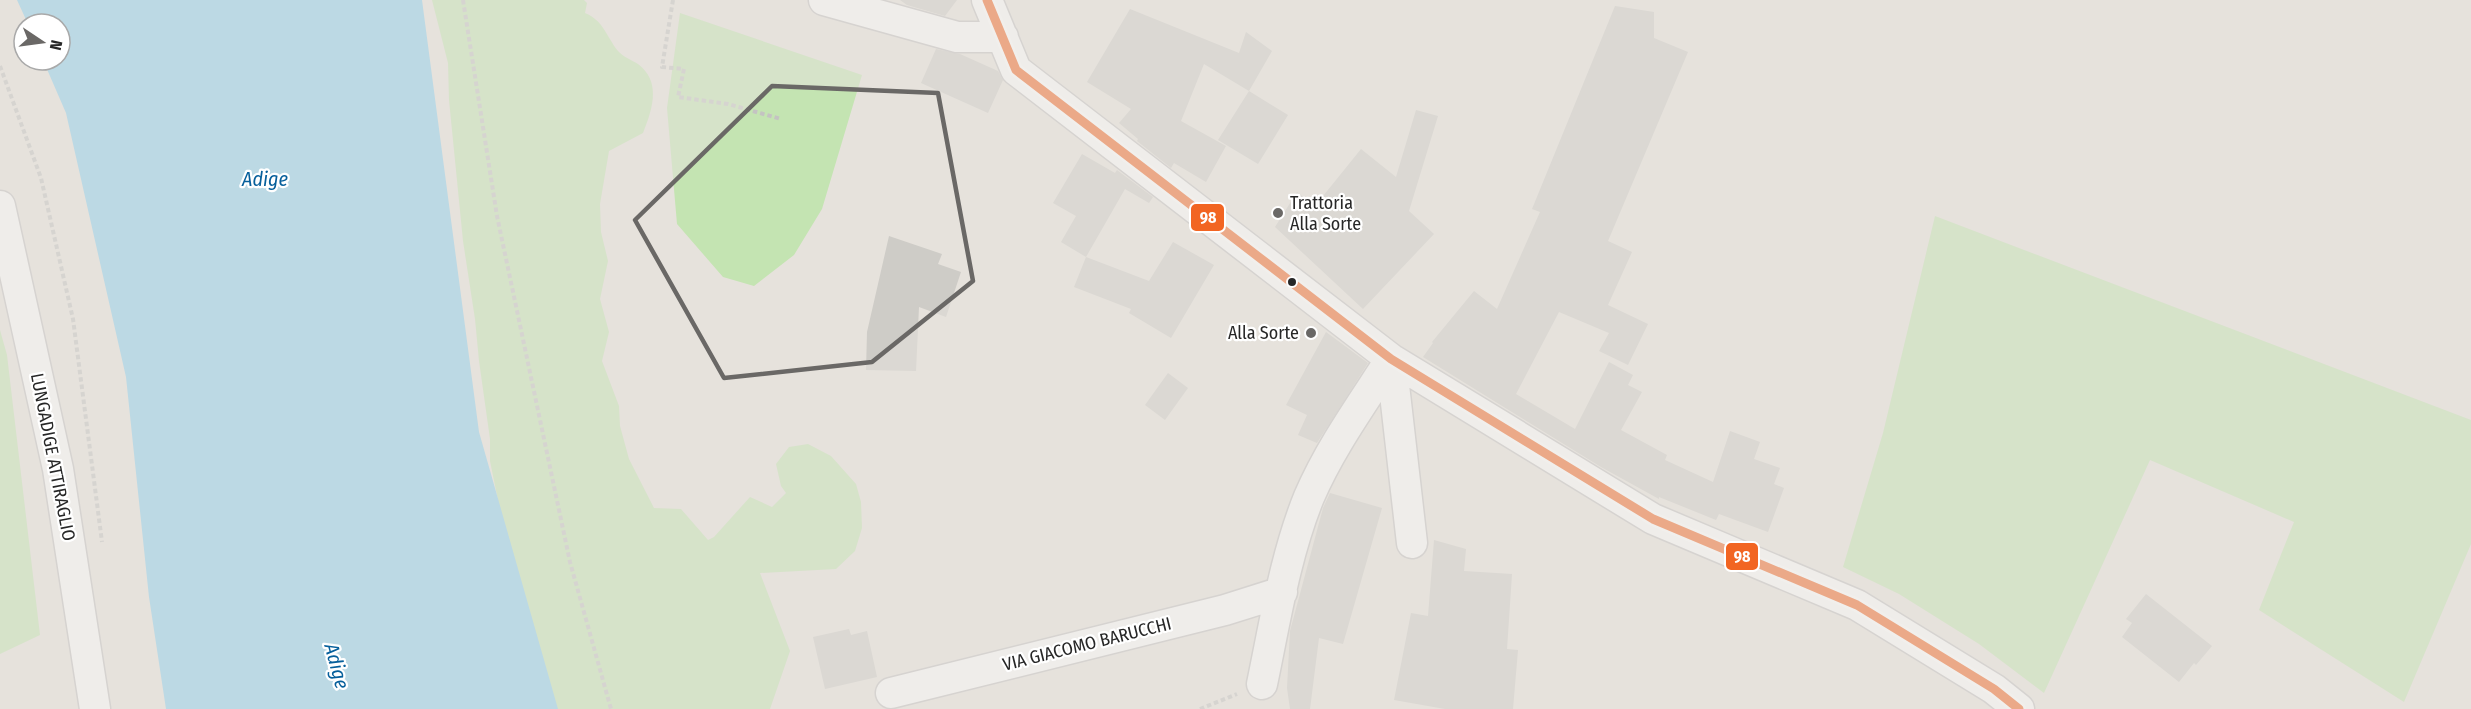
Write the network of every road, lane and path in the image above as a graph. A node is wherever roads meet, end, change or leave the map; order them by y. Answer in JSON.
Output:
{"nodes":[{"id":1,"x":463,"y":0,"type":"edge"},
{"id":2,"x":673,"y":0,"type":"edge"},
{"id":3,"x":824,"y":0,"type":"edge"},
{"id":4,"x":987,"y":0,"type":"edge"},
{"id":5,"x":1003,"y":38,"type":"junction"},
{"id":6,"x":0,"y":66,"type":"edge"},
{"id":7,"x":781,"y":119,"type":"dead end"},
{"id":8,"x":0,"y":206,"type":"edge"},
{"id":9,"x":1391,"y":359,"type":"junction"},
{"id":10,"x":1412,"y":543,"type":"dead end"},
{"id":11,"x":103,"y":554,"type":"dead end"},
{"id":12,"x":1282,"y":592,"type":"junction"},
{"id":13,"x":1262,"y":684,"type":"joint"},
{"id":14,"x":891,"y":693,"type":"dead end"},
{"id":15,"x":95,"y":709,"type":"edge"},
{"id":16,"x":611,"y":709,"type":"edge"},
{"id":17,"x":1200,"y":709,"type":"edge"},
{"id":18,"x":2019,"y":709,"type":"edge"}],
"edges":[{"from":1,"to":16,"type":"path"},
{"from":2,"to":7,"type":"path"},
{"from":3,"to":5,"type":"street"},
{"from":4,"to":5,"type":"street"},
{"from":5,"to":9,"type":"street"},
{"from":6,"to":11,"type":"path"},
{"from":8,"to":15,"type":"street","name":"LUNGADIGE ATTIRAGLIO"},
{"from":9,"to":10,"type":"street"},
{"from":9,"to":12,"type":"street"},
{"from":9,"to":18,"type":"street"},
{"from":12,"to":13,"type":"street"},
{"from":12,"to":14,"type":"street","name":"VIA GIACOMO BARUCCHI"},
{"from":13,"to":17,"type":"path"}]}
